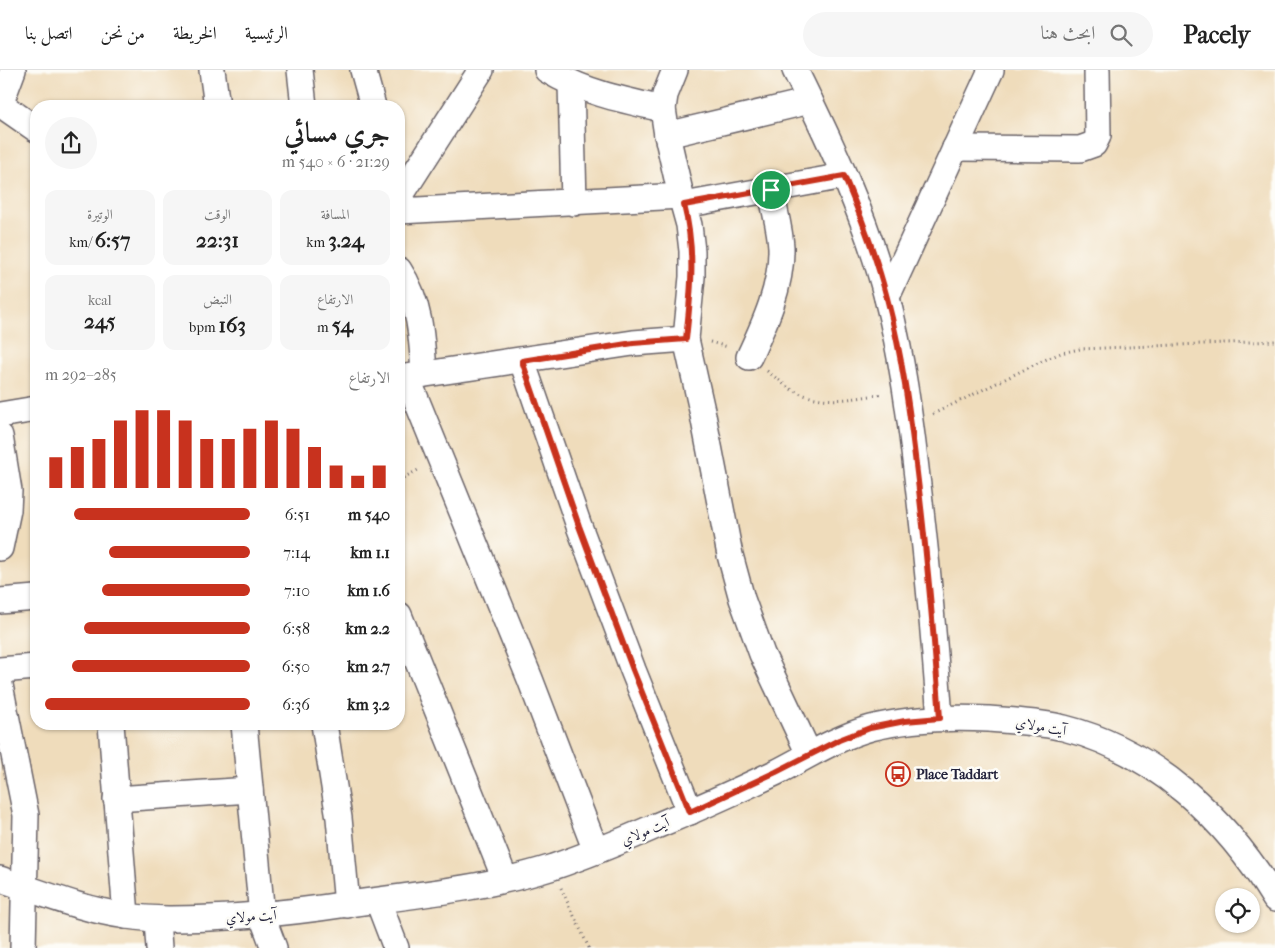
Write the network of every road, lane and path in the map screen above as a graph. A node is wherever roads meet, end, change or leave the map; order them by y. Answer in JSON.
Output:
{"nodes":[{"id":1,"x":13,"y":70,"type":"edge"},
{"id":2,"x":212,"y":70,"type":"edge"},
{"id":3,"x":300,"y":70,"type":"edge"},
{"id":4,"x":363,"y":70,"type":"edge"},
{"id":5,"x":482,"y":70,"type":"edge"},
{"id":6,"x":547,"y":70,"type":"edge"},
{"id":7,"x":675,"y":70,"type":"edge"},
{"id":8,"x":794,"y":70,"type":"edge"},
{"id":9,"x":991,"y":70,"type":"edge"},
{"id":10,"x":1096,"y":70,"type":"edge"},
{"id":11,"x":572,"y":83,"type":"junction"},
{"id":12,"x":216,"y":100,"type":"edge"},
{"id":13,"x":303,"y":100,"type":"edge"},
{"id":14,"x":372,"y":100,"type":"edge"},
{"id":15,"x":810,"y":101,"type":"junction"},
{"id":16,"x":0,"y":105,"type":"edge"},
{"id":17,"x":663,"y":109,"type":"junction"},
{"id":18,"x":30,"y":125,"type":"edge"},
{"id":19,"x":667,"y":135,"type":"junction"},
{"id":20,"x":955,"y":148,"type":"junction"},
{"id":21,"x":844,"y":176,"type":"junction"},
{"id":22,"x":405,"y":188,"type":"edge"},
{"id":23,"x":771,"y":190,"type":"junction"},
{"id":24,"x":405,"y":196,"type":"edge"},
{"id":25,"x":683,"y":201,"type":"junction"},
{"id":26,"x":574,"y":203,"type":"junction"},
{"id":27,"x":405,"y":279,"type":"edge"},
{"id":28,"x":887,"y":297,"type":"junction"},
{"id":29,"x":686,"y":339,"type":"junction"},
{"id":30,"x":1275,"y":341,"type":"edge"},
{"id":31,"x":749,"y":357,"type":"junction"},
{"id":32,"x":522,"y":361,"type":"junction"},
{"id":33,"x":410,"y":376,"type":"edge"},
{"id":34,"x":905,"y":391,"type":"junction"},
{"id":35,"x":30,"y":410,"type":"edge"},
{"id":36,"x":0,"y":415,"type":"edge"},
{"id":37,"x":911,"y":421,"type":"junction"},
{"id":38,"x":0,"y":436,"type":"edge"},
{"id":39,"x":4,"y":510,"type":"edge"},
{"id":40,"x":0,"y":548,"type":"edge"},
{"id":41,"x":30,"y":598,"type":"edge"},
{"id":42,"x":0,"y":600,"type":"edge"},
{"id":43,"x":405,"y":630,"type":"edge"},
{"id":44,"x":30,"y":668,"type":"edge"},
{"id":45,"x":0,"y":670,"type":"edge"},
{"id":46,"x":0,"y":685,"type":"edge"},
{"id":47,"x":940,"y":718,"type":"junction"},
{"id":48,"x":111,"y":730,"type":"edge"},
{"id":49,"x":245,"y":730,"type":"edge"},
{"id":50,"x":325,"y":730,"type":"edge"},
{"id":51,"x":809,"y":754,"type":"junction"},
{"id":52,"x":250,"y":790,"type":"junction"},
{"id":53,"x":116,"y":799,"type":"junction"},
{"id":54,"x":690,"y":812,"type":"junction"},
{"id":55,"x":596,"y":852,"type":"junction"},
{"id":56,"x":551,"y":868,"type":"junction"},
{"id":57,"x":0,"y":879,"type":"edge"},
{"id":58,"x":505,"y":879,"type":"junction"},
{"id":59,"x":25,"y":888,"type":"junction"},
{"id":60,"x":1275,"y":899,"type":"edge"},
{"id":61,"x":378,"y":901,"type":"junction"},
{"id":62,"x":347,"y":904,"type":"junction"},
{"id":63,"x":126,"y":916,"type":"junction"},
{"id":64,"x":262,"y":916,"type":"junction"},
{"id":65,"x":157,"y":920,"type":"junction"},
{"id":66,"x":23,"y":948,"type":"edge"},
{"id":67,"x":159,"y":948,"type":"edge"},
{"id":68,"x":274,"y":948,"type":"edge"},
{"id":69,"x":396,"y":948,"type":"edge"},
{"id":70,"x":590,"y":948,"type":"edge"}],
"edges":[{"from":1,"to":16,"type":"street"},
{"from":2,"to":12,"type":"street"},
{"from":3,"to":13,"type":"street"},
{"from":4,"to":14,"type":"street"},
{"from":5,"to":22,"type":"street"},
{"from":6,"to":11,"type":"street"},
{"from":7,"to":17,"type":"street"},
{"from":8,"to":15,"type":"street"},
{"from":9,"to":20,"type":"street"},
{"from":10,"to":20,"type":"street"},
{"from":11,"to":17,"type":"street"},
{"from":11,"to":26,"type":"street"},
{"from":15,"to":19,"type":"street"},
{"from":15,"to":21,"type":"street"},
{"from":16,"to":18,"type":"street"},
{"from":17,"to":19,"type":"street"},
{"from":19,"to":25,"type":"street"},
{"from":20,"to":28,"type":"street"},
{"from":21,"to":23,"type":"street"},
{"from":21,"to":28,"type":"street"},
{"from":23,"to":25,"type":"street"},
{"from":23,"to":31,"type":"street"},
{"from":24,"to":26,"type":"street"},
{"from":25,"to":26,"type":"street"},
{"from":25,"to":29,"type":"street"},
{"from":27,"to":33,"type":"street"},
{"from":28,"to":34,"type":"street"},
{"from":29,"to":31,"type":"path"},
{"from":29,"to":32,"type":"street"},
{"from":29,"to":51,"type":"street"},
{"from":30,"to":37,"type":"path"},
{"from":31,"to":34,"type":"path"},
{"from":32,"to":33,"type":"street"},
{"from":32,"to":54,"type":"street"},
{"from":33,"to":55,"type":"street"},
{"from":34,"to":37,"type":"street"},
{"from":35,"to":36,"type":"street"},
{"from":37,"to":47,"type":"street"},
{"from":38,"to":39,"type":"street"},
{"from":39,"to":40,"type":"street"},
{"from":41,"to":42,"type":"street"},
{"from":43,"to":58,"type":"street"},
{"from":44,"to":45,"type":"street"},
{"from":46,"to":59,"type":"street"},
{"from":47,"to":51,"type":"street","name":"آيت مولاي"},
{"from":47,"to":60,"type":"street","name":"آيت مولاي"},
{"from":48,"to":53,"type":"street"},
{"from":49,"to":52,"type":"street"},
{"from":50,"to":62,"type":"street"},
{"from":51,"to":54,"type":"street","name":"آيت مولاي"},
{"from":52,"to":53,"type":"street"},
{"from":52,"to":64,"type":"street"},
{"from":53,"to":63,"type":"street"},
{"from":54,"to":55,"type":"street","name":"آيت مولاي"},
{"from":55,"to":56,"type":"street","name":"آيت مولاي"},
{"from":56,"to":58,"type":"street","name":"آيت مولاي"},
{"from":56,"to":70,"type":"path"},
{"from":57,"to":59,"type":"street","name":"آيت مولاي"},
{"from":58,"to":61,"type":"street","name":"آيت مولاي"},
{"from":59,"to":63,"type":"street","name":"آيت مولاي"},
{"from":59,"to":66,"type":"street"},
{"from":61,"to":62,"type":"street","name":"آيت مولاي"},
{"from":61,"to":69,"type":"street"},
{"from":62,"to":64,"type":"street","name":"آيت مولاي"},
{"from":63,"to":65,"type":"street","name":"آيت مولاي"},
{"from":64,"to":65,"type":"street","name":"آيت مولاي"},
{"from":64,"to":68,"type":"street"},
{"from":65,"to":67,"type":"street"}]}
